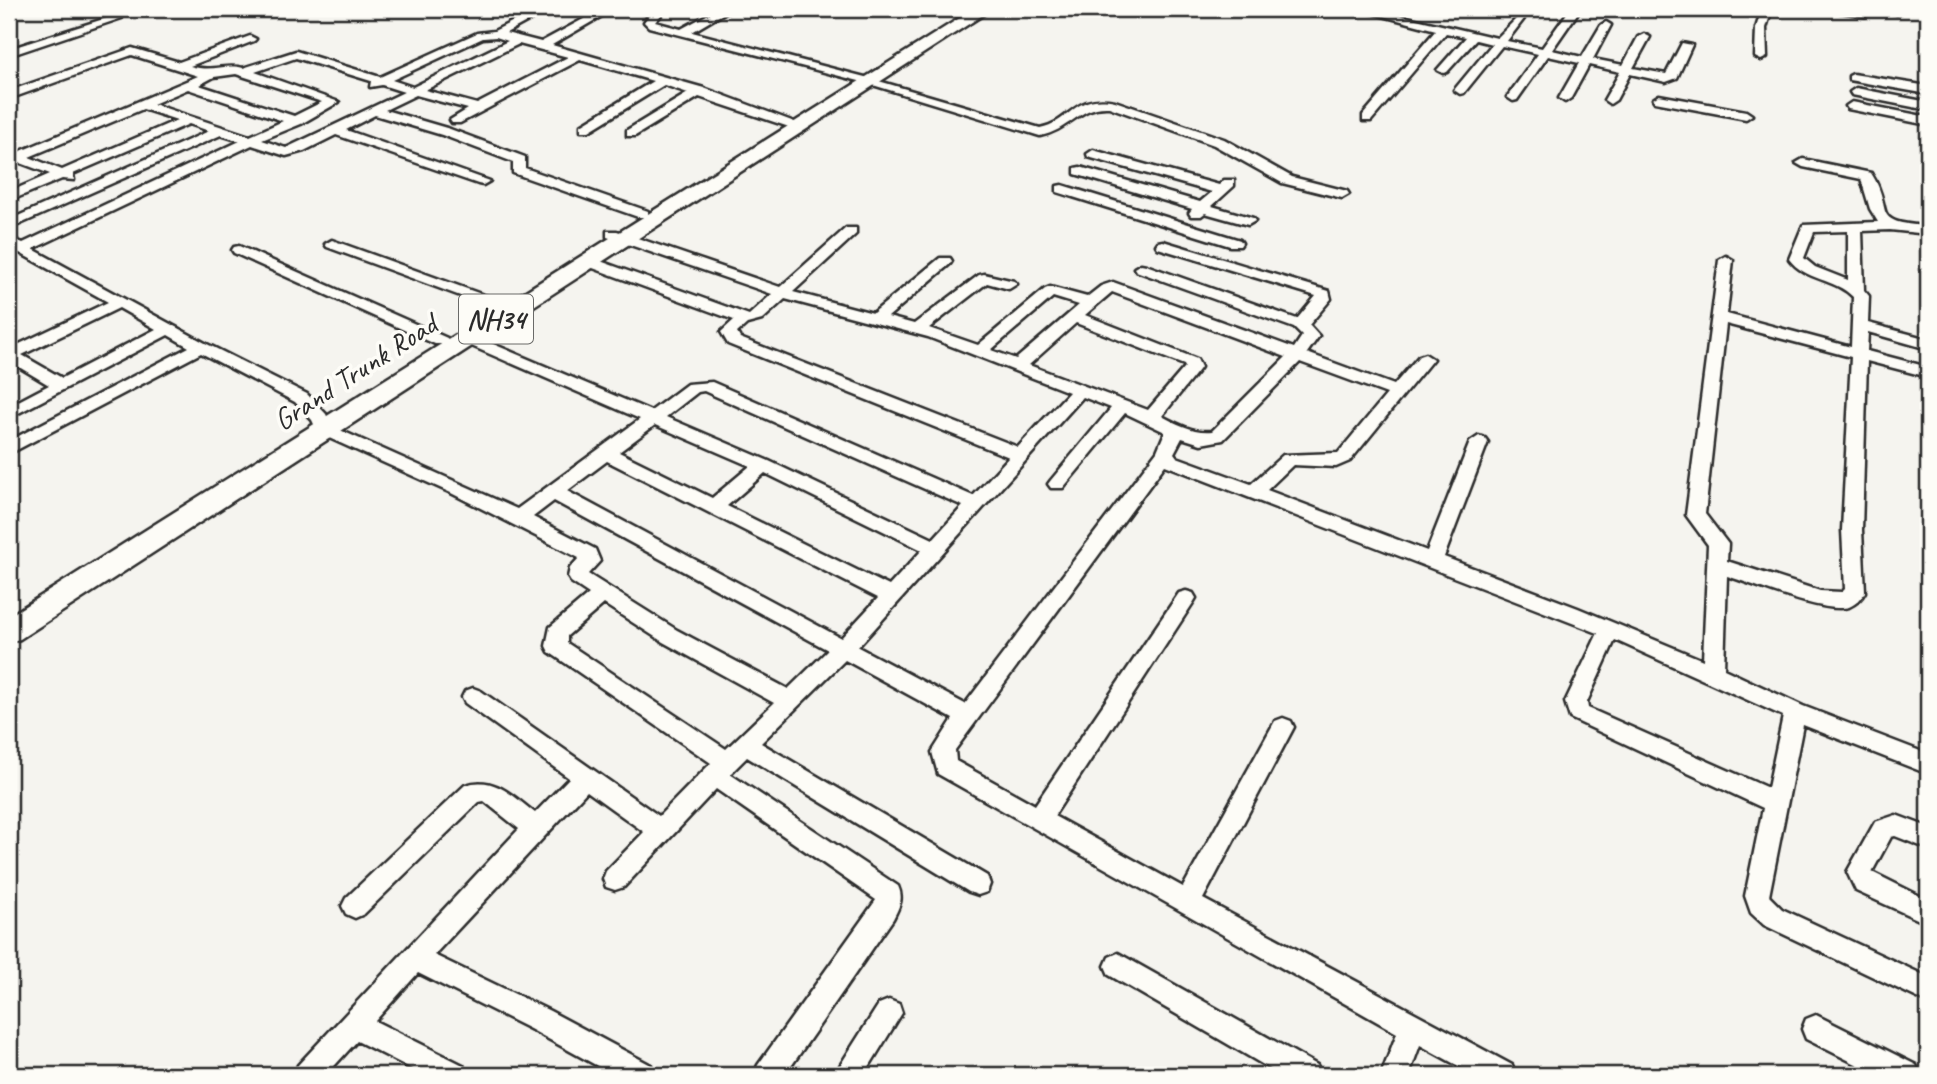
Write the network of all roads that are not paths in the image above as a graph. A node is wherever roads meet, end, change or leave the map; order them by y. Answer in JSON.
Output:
{"nodes":[{"id":1,"x":545,"y":9,"type":"edge"},
{"id":2,"x":609,"y":9,"type":"edge"},
{"id":3,"x":635,"y":9,"type":"edge"},
{"id":4,"x":726,"y":9,"type":"edge"},
{"id":5,"x":971,"y":9,"type":"edge"},
{"id":6,"x":984,"y":9,"type":"edge"},
{"id":7,"x":1361,"y":9,"type":"edge"},
{"id":8,"x":1767,"y":9,"type":"edge"},
{"id":9,"x":1840,"y":9,"type":"edge"},
{"id":10,"x":1884,"y":9,"type":"edge"},
{"id":11,"x":1574,"y":11,"type":"dead end"},
{"id":12,"x":1897,"y":11,"type":"dead end"},
{"id":13,"x":1864,"y":13,"type":"dead end"},
{"id":14,"x":117,"y":18,"type":"dead end"},
{"id":15,"x":1519,"y":19,"type":"dead end"},
{"id":16,"x":1606,"y":25,"type":"dead end"},
{"id":17,"x":1443,"y":29,"type":"junction"},
{"id":18,"x":683,"y":32,"type":"junction"},
{"id":19,"x":496,"y":34,"type":"junction"},
{"id":20,"x":1473,"y":36,"type":"junction"},
{"id":21,"x":1644,"y":37,"type":"dead end"},
{"id":22,"x":250,"y":38,"type":"dead end"},
{"id":23,"x":518,"y":40,"type":"junction"},
{"id":24,"x":1501,"y":43,"type":"junction"},
{"id":25,"x":1686,"y":45,"type":"dead end"},
{"id":26,"x":541,"y":47,"type":"junction"},
{"id":27,"x":1546,"y":52,"type":"junction"},
{"id":28,"x":9,"y":53,"type":"edge"},
{"id":29,"x":578,"y":56,"type":"junction"},
{"id":30,"x":1761,"y":57,"type":"dead end"},
{"id":31,"x":1587,"y":61,"type":"junction"},
{"id":32,"x":181,"y":65,"type":"junction"},
{"id":33,"x":1625,"y":69,"type":"junction"},
{"id":34,"x":1443,"y":70,"type":"dead end"},
{"id":35,"x":244,"y":72,"type":"junction"},
{"id":36,"x":208,"y":74,"type":"junction"},
{"id":37,"x":870,"y":76,"type":"junction"},
{"id":38,"x":1666,"y":78,"type":"junction"},
{"id":39,"x":1853,"y":78,"type":"dead end"},
{"id":40,"x":664,"y":80,"type":"junction"},
{"id":41,"x":378,"y":83,"type":"junction"},
{"id":42,"x":191,"y":86,"type":"junction"},
{"id":43,"x":1460,"y":90,"type":"dead end"},
{"id":44,"x":1928,"y":90,"type":"edge"},
{"id":45,"x":414,"y":91,"type":"junction"},
{"id":46,"x":700,"y":91,"type":"junction"},
{"id":47,"x":1856,"y":92,"type":"dead end"},
{"id":48,"x":9,"y":95,"type":"edge"},
{"id":49,"x":1513,"y":97,"type":"dead end"},
{"id":50,"x":1565,"y":98,"type":"dead end"},
{"id":51,"x":1659,"y":99,"type":"junction"},
{"id":52,"x":1610,"y":100,"type":"dead end"},
{"id":53,"x":144,"y":105,"type":"junction"},
{"id":54,"x":1852,"y":106,"type":"dead end"},
{"id":55,"x":1928,"y":106,"type":"edge"},
{"id":56,"x":479,"y":108,"type":"junction"},
{"id":57,"x":374,"y":111,"type":"junction"},
{"id":58,"x":1651,"y":114,"type":"dead end"},
{"id":59,"x":1746,"y":115,"type":"dead end"},
{"id":60,"x":1367,"y":118,"type":"dead end"},
{"id":61,"x":188,"y":120,"type":"junction"},
{"id":62,"x":456,"y":120,"type":"dead end"},
{"id":63,"x":297,"y":121,"type":"junction"},
{"id":64,"x":1928,"y":121,"type":"edge"},
{"id":65,"x":418,"y":124,"type":"junction"},
{"id":66,"x":795,"y":124,"type":"junction"},
{"id":67,"x":585,"y":128,"type":"dead end"},
{"id":68,"x":335,"y":130,"type":"junction"},
{"id":69,"x":219,"y":131,"type":"junction"},
{"id":70,"x":631,"y":133,"type":"dead end"},
{"id":71,"x":141,"y":140,"type":"junction"},
{"id":72,"x":251,"y":142,"type":"junction"},
{"id":73,"x":377,"y":144,"type":"junction"},
{"id":74,"x":171,"y":152,"type":"junction"},
{"id":75,"x":1093,"y":154,"type":"dead end"},
{"id":76,"x":13,"y":159,"type":"edge"},
{"id":77,"x":1803,"y":163,"type":"dead end"},
{"id":78,"x":203,"y":164,"type":"junction"},
{"id":79,"x":1080,"y":171,"type":"dead end"},
{"id":80,"x":63,"y":174,"type":"junction"},
{"id":81,"x":483,"y":181,"type":"dead end"},
{"id":82,"x":93,"y":187,"type":"junction"},
{"id":83,"x":1062,"y":189,"type":"dead end"},
{"id":84,"x":1342,"y":194,"type":"dead end"},
{"id":85,"x":9,"y":197,"type":"edge"},
{"id":86,"x":125,"y":201,"type":"junction"},
{"id":87,"x":1203,"y":207,"type":"junction"},
{"id":88,"x":643,"y":215,"type":"junction"},
{"id":89,"x":1248,"y":221,"type":"dead end"},
{"id":90,"x":9,"y":225,"type":"edge"},
{"id":91,"x":1183,"y":226,"type":"junction"},
{"id":92,"x":1855,"y":226,"type":"junction"},
{"id":93,"x":1888,"y":226,"type":"junction"},
{"id":94,"x":1928,"y":230,"type":"edge"},
{"id":95,"x":851,"y":231,"type":"dead end"},
{"id":96,"x":617,"y":236,"type":"junction"},
{"id":97,"x":1234,"y":243,"type":"dead end"},
{"id":98,"x":332,"y":244,"type":"dead end"},
{"id":99,"x":16,"y":245,"type":"edge"},
{"id":100,"x":1163,"y":245,"type":"junction"},
{"id":101,"x":239,"y":250,"type":"dead end"},
{"id":102,"x":1726,"y":260,"type":"dead end"},
{"id":103,"x":587,"y":261,"type":"junction"},
{"id":104,"x":944,"y":261,"type":"dead end"},
{"id":105,"x":1141,"y":268,"type":"junction"},
{"id":106,"x":1009,"y":284,"type":"dead end"},
{"id":107,"x":1116,"y":288,"type":"junction"},
{"id":108,"x":1856,"y":290,"type":"junction"},
{"id":109,"x":783,"y":293,"type":"junction"},
{"id":110,"x":120,"y":302,"type":"junction"},
{"id":111,"x":1090,"y":303,"type":"junction"},
{"id":112,"x":498,"y":305,"type":"junction"},
{"id":113,"x":1074,"y":317,"type":"junction"},
{"id":114,"x":1719,"y":317,"type":"junction"},
{"id":115,"x":744,"y":319,"type":"junction"},
{"id":116,"x":876,"y":319,"type":"junction"},
{"id":117,"x":1300,"y":325,"type":"junction"},
{"id":118,"x":1858,"y":325,"type":"junction"},
{"id":119,"x":169,"y":328,"type":"junction"},
{"id":120,"x":918,"y":329,"type":"junction"},
{"id":121,"x":466,"y":338,"type":"junction"},
{"id":122,"x":441,"y":341,"type":"junction"},
{"id":123,"x":1928,"y":344,"type":"edge"},
{"id":124,"x":201,"y":347,"type":"junction"},
{"id":125,"x":979,"y":352,"type":"junction"},
{"id":126,"x":1858,"y":354,"type":"junction"},
{"id":127,"x":9,"y":355,"type":"edge"},
{"id":128,"x":1296,"y":356,"type":"junction"},
{"id":129,"x":1425,"y":359,"type":"dead end"},
{"id":130,"x":1018,"y":366,"type":"junction"},
{"id":131,"x":1928,"y":372,"type":"edge"},
{"id":132,"x":61,"y":385,"type":"junction"},
{"id":133,"x":1080,"y":390,"type":"junction"},
{"id":134,"x":1397,"y":392,"type":"junction"},
{"id":135,"x":1122,"y":406,"type":"junction"},
{"id":136,"x":9,"y":413,"type":"edge"},
{"id":137,"x":1150,"y":417,"type":"junction"},
{"id":138,"x":654,"y":418,"type":"junction"},
{"id":139,"x":322,"y":423,"type":"junction"},
{"id":140,"x":1173,"y":429,"type":"junction"},
{"id":141,"x":1479,"y":442,"type":"dead end"},
{"id":142,"x":9,"y":448,"type":"edge"},
{"id":143,"x":606,"y":453,"type":"junction"},
{"id":144,"x":1166,"y":453,"type":"junction"},
{"id":145,"x":1021,"y":455,"type":"junction"},
{"id":146,"x":762,"y":465,"type":"junction"},
{"id":147,"x":1057,"y":484,"type":"dead end"},
{"id":148,"x":553,"y":492,"type":"junction"},
{"id":149,"x":1254,"y":492,"type":"junction"},
{"id":150,"x":977,"y":505,"type":"junction"},
{"id":151,"x":715,"y":506,"type":"junction"},
{"id":152,"x":520,"y":517,"type":"junction"},
{"id":153,"x":937,"y":549,"type":"junction"},
{"id":154,"x":1433,"y":560,"type":"junction"},
{"id":155,"x":1719,"y":566,"type":"junction"},
{"id":156,"x":603,"y":593,"type":"junction"},
{"id":157,"x":893,"y":597,"type":"junction"},
{"id":158,"x":1186,"y":598,"type":"dead end"},
{"id":159,"x":9,"y":614,"type":"edge"},
{"id":160,"x":1610,"y":630,"type":"junction"},
{"id":161,"x":9,"y":631,"type":"edge"},
{"id":162,"x":844,"y":648,"type":"junction"},
{"id":163,"x":1713,"y":673,"type":"junction"},
{"id":164,"x":473,"y":697,"type":"dead end"},
{"id":165,"x":790,"y":701,"type":"junction"},
{"id":166,"x":1795,"y":712,"type":"junction"},
{"id":167,"x":968,"y":716,"type":"junction"},
{"id":168,"x":1283,"y":727,"type":"dead end"},
{"id":169,"x":745,"y":745,"type":"junction"},
{"id":170,"x":1928,"y":764,"type":"edge"},
{"id":171,"x":721,"y":769,"type":"junction"},
{"id":172,"x":585,"y":777,"type":"junction"},
{"id":173,"x":1776,"y":803,"type":"junction"},
{"id":174,"x":1038,"y":818,"type":"junction"},
{"id":175,"x":535,"y":827,"type":"junction"},
{"id":176,"x":660,"y":830,"type":"junction"},
{"id":177,"x":1928,"y":838,"type":"edge"},
{"id":178,"x":615,"y":879,"type":"dead end"},
{"id":179,"x":978,"y":884,"type":"dead end"},
{"id":180,"x":1188,"y":902,"type":"junction"},
{"id":181,"x":355,"y":906,"type":"dead end"},
{"id":182,"x":1928,"y":912,"type":"edge"},
{"id":183,"x":414,"y":958,"type":"junction"},
{"id":184,"x":1118,"y":966,"type":"dead end"},
{"id":185,"x":1928,"y":990,"type":"edge"},
{"id":186,"x":889,"y":1013,"type":"dead end"},
{"id":187,"x":353,"y":1025,"type":"junction"},
{"id":188,"x":1413,"y":1027,"type":"junction"},
{"id":189,"x":1816,"y":1029,"type":"dead end"},
{"id":190,"x":308,"y":1075,"type":"edge"},
{"id":191,"x":453,"y":1075,"type":"edge"},
{"id":192,"x":641,"y":1075,"type":"edge"},
{"id":193,"x":768,"y":1075,"type":"edge"},
{"id":194,"x":848,"y":1075,"type":"edge"},
{"id":195,"x":1307,"y":1075,"type":"edge"},
{"id":196,"x":1395,"y":1075,"type":"edge"},
{"id":197,"x":1502,"y":1075,"type":"edge"},
{"id":198,"x":1906,"y":1075,"type":"edge"}],
"edges":[{"from":1,"to":19,"type":"street"},
{"from":2,"to":26,"type":"street"},
{"from":3,"to":18,"type":"street"},
{"from":4,"to":18,"type":"street"},
{"from":5,"to":37,"type":"highway","name":"Grand Trunk Road","number":"NH34"},
{"from":6,"to":37,"type":"highway","name":"Grand Trunk Road","number":"NH34"},
{"from":7,"to":17,"type":"street"},
{"from":8,"to":30,"type":"street"},
{"from":9,"to":13,"type":"street"},
{"from":10,"to":12,"type":"street"},
{"from":11,"to":27,"type":"street"},
{"from":14,"to":28,"type":"street"},
{"from":15,"to":24,"type":"street"},
{"from":16,"to":31,"type":"street"},
{"from":17,"to":20,"type":"street"},
{"from":17,"to":60,"type":"street"},
{"from":18,"to":37,"type":"street"},
{"from":19,"to":23,"type":"street"},
{"from":19,"to":41,"type":"street"},
{"from":20,"to":24,"type":"street"},
{"from":20,"to":34,"type":"street"},
{"from":21,"to":33,"type":"street"},
{"from":22,"to":32,"type":"street"},
{"from":23,"to":26,"type":"street"},
{"from":23,"to":45,"type":"street"},
{"from":24,"to":27,"type":"street"},
{"from":24,"to":43,"type":"street"},
{"from":25,"to":38,"type":"street"},
{"from":26,"to":29,"type":"street"},
{"from":27,"to":31,"type":"street"},
{"from":27,"to":49,"type":"street"},
{"from":29,"to":40,"type":"street"},
{"from":29,"to":56,"type":"street"},
{"from":31,"to":33,"type":"street"},
{"from":31,"to":50,"type":"street"},
{"from":32,"to":36,"type":"street"},
{"from":32,"to":48,"type":"street"},
{"from":33,"to":38,"type":"street"},
{"from":33,"to":52,"type":"street"},
{"from":35,"to":36,"type":"street"},
{"from":35,"to":41,"type":"street"},
{"from":35,"to":63,"type":"street"},
{"from":36,"to":42,"type":"street"},
{"from":37,"to":66,"type":"highway","name":"Grand Trunk Road","number":"NH34"},
{"from":37,"to":84,"type":"street"},
{"from":38,"to":51,"type":"street"},
{"from":39,"to":44,"type":"street"},
{"from":40,"to":46,"type":"street"},
{"from":40,"to":67,"type":"street"},
{"from":41,"to":45,"type":"street"},
{"from":42,"to":53,"type":"street"},
{"from":42,"to":63,"type":"street"},
{"from":45,"to":56,"type":"street"},
{"from":45,"to":57,"type":"street"},
{"from":46,"to":66,"type":"street"},
{"from":46,"to":70,"type":"street"},
{"from":47,"to":55,"type":"street"},
{"from":51,"to":58,"type":"street"},
{"from":51,"to":59,"type":"street"},
{"from":53,"to":61,"type":"street"},
{"from":53,"to":76,"type":"street"},
{"from":54,"to":64,"type":"street"},
{"from":56,"to":62,"type":"street"},
{"from":57,"to":65,"type":"street"},
{"from":57,"to":68,"type":"street"},
{"from":61,"to":69,"type":"street"},
{"from":61,"to":71,"type":"street"},
{"from":63,"to":72,"type":"street"},
{"from":65,"to":73,"type":"street"},
{"from":65,"to":88,"type":"street"},
{"from":66,"to":88,"type":"highway","name":"Grand Trunk Road","number":"NH34"},
{"from":66,"to":96,"type":"highway","name":"Grand Trunk Road","number":"NH34"},
{"from":68,"to":72,"type":"street"},
{"from":68,"to":73,"type":"street"},
{"from":69,"to":72,"type":"street"},
{"from":69,"to":74,"type":"street"},
{"from":71,"to":74,"type":"street"},
{"from":71,"to":80,"type":"street"},
{"from":72,"to":78,"type":"street"},
{"from":73,"to":81,"type":"street"},
{"from":74,"to":78,"type":"street"},
{"from":74,"to":82,"type":"street"},
{"from":75,"to":87,"type":"street"},
{"from":76,"to":80,"type":"street"},
{"from":77,"to":93,"type":"street"},
{"from":78,"to":86,"type":"street"},
{"from":79,"to":87,"type":"street"},
{"from":80,"to":82,"type":"street"},
{"from":80,"to":85,"type":"street"},
{"from":82,"to":86,"type":"street"},
{"from":82,"to":90,"type":"street"},
{"from":83,"to":91,"type":"street"},
{"from":86,"to":99,"type":"street"},
{"from":87,"to":89,"type":"street"},
{"from":87,"to":91,"type":"street"},
{"from":88,"to":96,"type":"highway","name":"Grand Trunk Road","number":"NH34"},
{"from":91,"to":97,"type":"street"},
{"from":91,"to":100,"type":"street"},
{"from":92,"to":93,"type":"street"},
{"from":92,"to":108,"type":"street"},
{"from":92,"to":108,"type":"street"},
{"from":93,"to":94,"type":"street"},
{"from":95,"to":109,"type":"street"},
{"from":96,"to":103,"type":"highway","name":"Grand Trunk Road","number":"NH34"},
{"from":96,"to":109,"type":"street"},
{"from":96,"to":112,"type":"highway","name":"Grand Trunk Road","number":"NH34"},
{"from":98,"to":112,"type":"street"},
{"from":99,"to":110,"type":"street"},
{"from":100,"to":105,"type":"street"},
{"from":100,"to":117,"type":"street"},
{"from":101,"to":122,"type":"street"},
{"from":102,"to":114,"type":"street"},
{"from":103,"to":115,"type":"street"},
{"from":103,"to":121,"type":"highway","name":"Grand Trunk Road","number":"NH34"},
{"from":104,"to":116,"type":"street"},
{"from":105,"to":107,"type":"street"},
{"from":105,"to":117,"type":"street"},
{"from":106,"to":120,"type":"street"},
{"from":107,"to":111,"type":"street"},
{"from":107,"to":128,"type":"street"},
{"from":108,"to":118,"type":"street"},
{"from":109,"to":115,"type":"street"},
{"from":109,"to":116,"type":"street"},
{"from":110,"to":119,"type":"street"},
{"from":110,"to":127,"type":"street"},
{"from":111,"to":113,"type":"street"},
{"from":111,"to":125,"type":"street"},
{"from":112,"to":122,"type":"highway","name":"Grand Trunk Road","number":"NH34"},
{"from":113,"to":130,"type":"street"},
{"from":113,"to":137,"type":"street"},
{"from":114,"to":126,"type":"street"},
{"from":114,"to":155,"type":"street"},
{"from":115,"to":145,"type":"street"},
{"from":116,"to":120,"type":"street"},
{"from":117,"to":128,"type":"street"},
{"from":118,"to":123,"type":"street"},
{"from":118,"to":126,"type":"street"},
{"from":119,"to":124,"type":"street"},
{"from":119,"to":132,"type":"street"},
{"from":120,"to":125,"type":"street"},
{"from":121,"to":138,"type":"street"},
{"from":121,"to":139,"type":"highway","name":"Grand Trunk Road","number":"NH34"},
{"from":122,"to":139,"type":"highway","name":"Grand Trunk Road","number":"NH34"},
{"from":124,"to":139,"type":"street"},
{"from":124,"to":142,"type":"street"},
{"from":125,"to":130,"type":"street"},
{"from":126,"to":131,"type":"street"},
{"from":126,"to":155,"type":"street"},
{"from":127,"to":132,"type":"street"},
{"from":128,"to":134,"type":"street"},
{"from":128,"to":140,"type":"street"},
{"from":129,"to":134,"type":"street"},
{"from":130,"to":133,"type":"street"},
{"from":132,"to":136,"type":"street"},
{"from":133,"to":135,"type":"street"},
{"from":133,"to":145,"type":"street"},
{"from":134,"to":149,"type":"street"},
{"from":135,"to":137,"type":"street"},
{"from":135,"to":147,"type":"street"},
{"from":137,"to":140,"type":"street"},
{"from":138,"to":143,"type":"street"},
{"from":138,"to":146,"type":"street"},
{"from":138,"to":150,"type":"street"},
{"from":139,"to":152,"type":"street"},
{"from":139,"to":159,"type":"highway","name":"Grand Trunk Road","number":"NH34"},
{"from":139,"to":161,"type":"highway","name":"Grand Trunk Road","number":"NH34"},
{"from":140,"to":144,"type":"street"},
{"from":141,"to":154,"type":"street"},
{"from":143,"to":148,"type":"street"},
{"from":143,"to":151,"type":"street"},
{"from":144,"to":149,"type":"street"},
{"from":144,"to":167,"type":"street"},
{"from":145,"to":150,"type":"street"},
{"from":146,"to":151,"type":"street"},
{"from":146,"to":153,"type":"street"},
{"from":148,"to":152,"type":"street"},
{"from":148,"to":162,"type":"street"},
{"from":149,"to":154,"type":"street"},
{"from":150,"to":153,"type":"street"},
{"from":151,"to":157,"type":"street"},
{"from":152,"to":156,"type":"street"},
{"from":153,"to":157,"type":"street"},
{"from":154,"to":160,"type":"street"},
{"from":155,"to":163,"type":"street"},
{"from":156,"to":165,"type":"street"},
{"from":156,"to":171,"type":"street"},
{"from":157,"to":162,"type":"street"},
{"from":158,"to":174,"type":"street"},
{"from":160,"to":163,"type":"street"},
{"from":160,"to":173,"type":"street"},
{"from":162,"to":165,"type":"street"},
{"from":162,"to":167,"type":"street"},
{"from":163,"to":166,"type":"street"},
{"from":164,"to":172,"type":"street"},
{"from":165,"to":169,"type":"street"},
{"from":166,"to":170,"type":"street"},
{"from":166,"to":173,"type":"street"},
{"from":167,"to":174,"type":"street"},
{"from":168,"to":180,"type":"street"},
{"from":169,"to":171,"type":"street"},
{"from":169,"to":179,"type":"street"},
{"from":171,"to":176,"type":"street"},
{"from":171,"to":193,"type":"street"},
{"from":172,"to":175,"type":"street"},
{"from":172,"to":176,"type":"street"},
{"from":173,"to":185,"type":"street"},
{"from":174,"to":180,"type":"street"},
{"from":175,"to":181,"type":"street"},
{"from":175,"to":183,"type":"street"},
{"from":176,"to":178,"type":"street"},
{"from":177,"to":182,"type":"street"},
{"from":180,"to":188,"type":"street"},
{"from":183,"to":187,"type":"street"},
{"from":183,"to":192,"type":"street"},
{"from":184,"to":195,"type":"street"},
{"from":186,"to":194,"type":"street"},
{"from":187,"to":190,"type":"street"},
{"from":187,"to":191,"type":"street"},
{"from":188,"to":196,"type":"street"},
{"from":188,"to":197,"type":"street"},
{"from":189,"to":198,"type":"street"}]}
